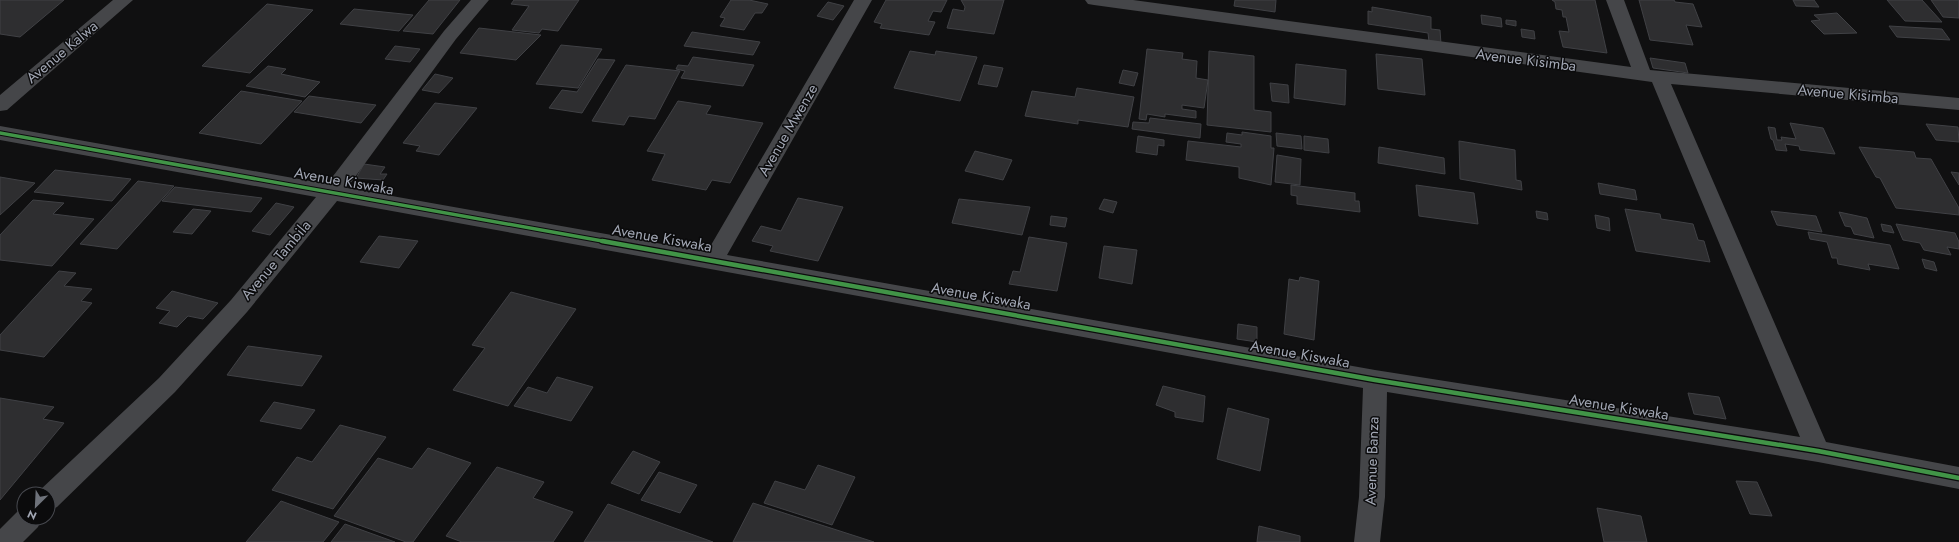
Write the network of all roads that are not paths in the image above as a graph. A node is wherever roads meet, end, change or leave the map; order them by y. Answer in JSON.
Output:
{"nodes":[{"id":1,"x":124,"y":0,"type":"edge"},
{"id":2,"x":480,"y":0,"type":"edge"},
{"id":3,"x":863,"y":0,"type":"edge"},
{"id":4,"x":1094,"y":0,"type":"edge"},
{"id":5,"x":1615,"y":0,"type":"edge"},
{"id":6,"x":1204,"y":8,"type":"edge"},
{"id":7,"x":1651,"y":76,"type":"junction"},
{"id":8,"x":1959,"y":104,"type":"edge"},
{"id":9,"x":0,"y":105,"type":"edge"},
{"id":10,"x":0,"y":133,"type":"edge"},
{"id":11,"x":333,"y":191,"type":"junction"},
{"id":12,"x":713,"y":260,"type":"junction"},
{"id":13,"x":1375,"y":380,"type":"junction"},
{"id":14,"x":1818,"y":451,"type":"junction"},
{"id":15,"x":1959,"y":478,"type":"edge"},
{"id":16,"x":56,"y":491,"type":"edge"},
{"id":17,"x":21,"y":526,"type":"edge"},
{"id":18,"x":5,"y":542,"type":"edge"},
{"id":19,"x":1367,"y":542,"type":"edge"}],
"edges":[{"from":1,"to":9,"type":"street","name":"Avenue Kalwa"},
{"from":2,"to":11,"type":"street","name":"Avenue Tambila"},
{"from":3,"to":12,"type":"street","name":"Avenue Mwenze"},
{"from":4,"to":6,"type":"street","name":"Avenue Kisimba"},
{"from":5,"to":7,"type":"street"},
{"from":6,"to":7,"type":"street","name":"Avenue Kisimba"},
{"from":7,"to":8,"type":"street","name":"Avenue Kisimba"},
{"from":7,"to":14,"type":"street"},
{"from":10,"to":11,"type":"street","name":"Avenue Kiswaka"},
{"from":11,"to":12,"type":"street","name":"Avenue Kiswaka"},
{"from":11,"to":16,"type":"street","name":"Avenue Tambila"},
{"from":12,"to":13,"type":"street","name":"Avenue Kiswaka"},
{"from":13,"to":14,"type":"street","name":"Avenue Kiswaka"},
{"from":13,"to":19,"type":"street","name":"Avenue Banza"},
{"from":14,"to":15,"type":"street","name":"Avenue Kiswaka"},
{"from":17,"to":18,"type":"street"}]}
